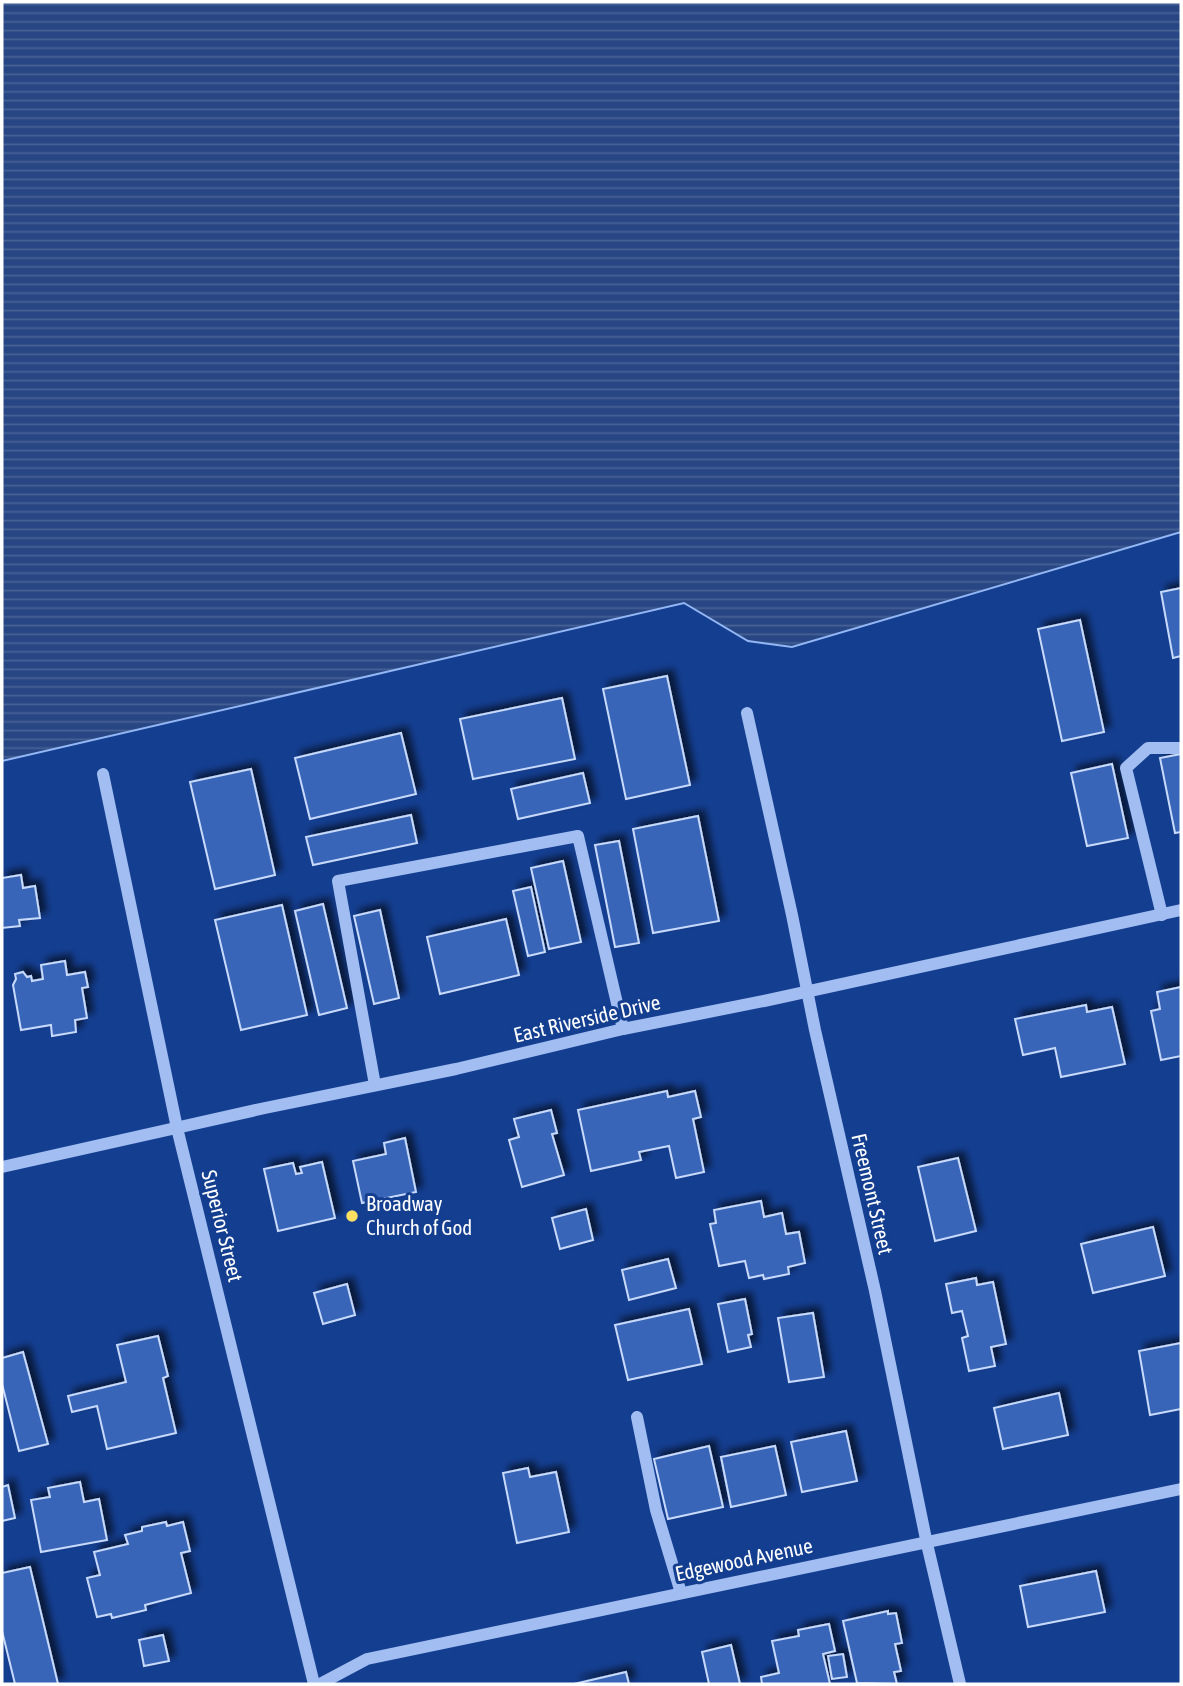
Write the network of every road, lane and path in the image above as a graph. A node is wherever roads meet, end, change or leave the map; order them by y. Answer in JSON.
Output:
{"nodes":[{"id":1,"x":747,"y":713,"type":"dead end"},
{"id":2,"x":1181,"y":748,"type":"edge"},
{"id":3,"x":103,"y":774,"type":"dead end"},
{"id":4,"x":1181,"y":910,"type":"edge"},
{"id":5,"x":1161,"y":915,"type":"junction"},
{"id":6,"x":807,"y":991,"type":"junction"},
{"id":7,"x":623,"y":1029,"type":"junction"},
{"id":8,"x":374,"y":1085,"type":"junction"},
{"id":9,"x":177,"y":1128,"type":"junction"},
{"id":10,"x":2,"y":1167,"type":"edge"},
{"id":11,"x":637,"y":1417,"type":"dead end"},
{"id":12,"x":1181,"y":1489,"type":"edge"},
{"id":13,"x":927,"y":1544,"type":"junction"},
{"id":14,"x":681,"y":1593,"type":"junction"},
{"id":15,"x":314,"y":1684,"type":"edge"},
{"id":16,"x":320,"y":1684,"type":"edge"},
{"id":17,"x":960,"y":1684,"type":"edge"}],
"edges":[{"from":1,"to":6,"type":"street","name":"Freemont Street"},
{"from":2,"to":5,"type":"street"},
{"from":3,"to":9,"type":"street","name":"Superior Street"},
{"from":4,"to":5,"type":"street","name":"East Riverside Drive"},
{"from":5,"to":6,"type":"street","name":"East Riverside Drive"},
{"from":6,"to":7,"type":"street","name":"East Riverside Drive"},
{"from":6,"to":13,"type":"street","name":"Freemont Street"},
{"from":7,"to":8,"type":"street","name":"East Riverside Drive"},
{"from":7,"to":8,"type":"street"},
{"from":8,"to":9,"type":"street","name":"East Riverside Drive"},
{"from":9,"to":10,"type":"street","name":"East Riverside Drive"},
{"from":9,"to":15,"type":"street","name":"Superior Street"},
{"from":11,"to":14,"type":"street"},
{"from":12,"to":13,"type":"street","name":"Edgewood Avenue"},
{"from":13,"to":14,"type":"street","name":"Edgewood Avenue"},
{"from":13,"to":17,"type":"street","name":"Freemont Street"},
{"from":14,"to":16,"type":"street","name":"Edgewood Avenue"}]}
